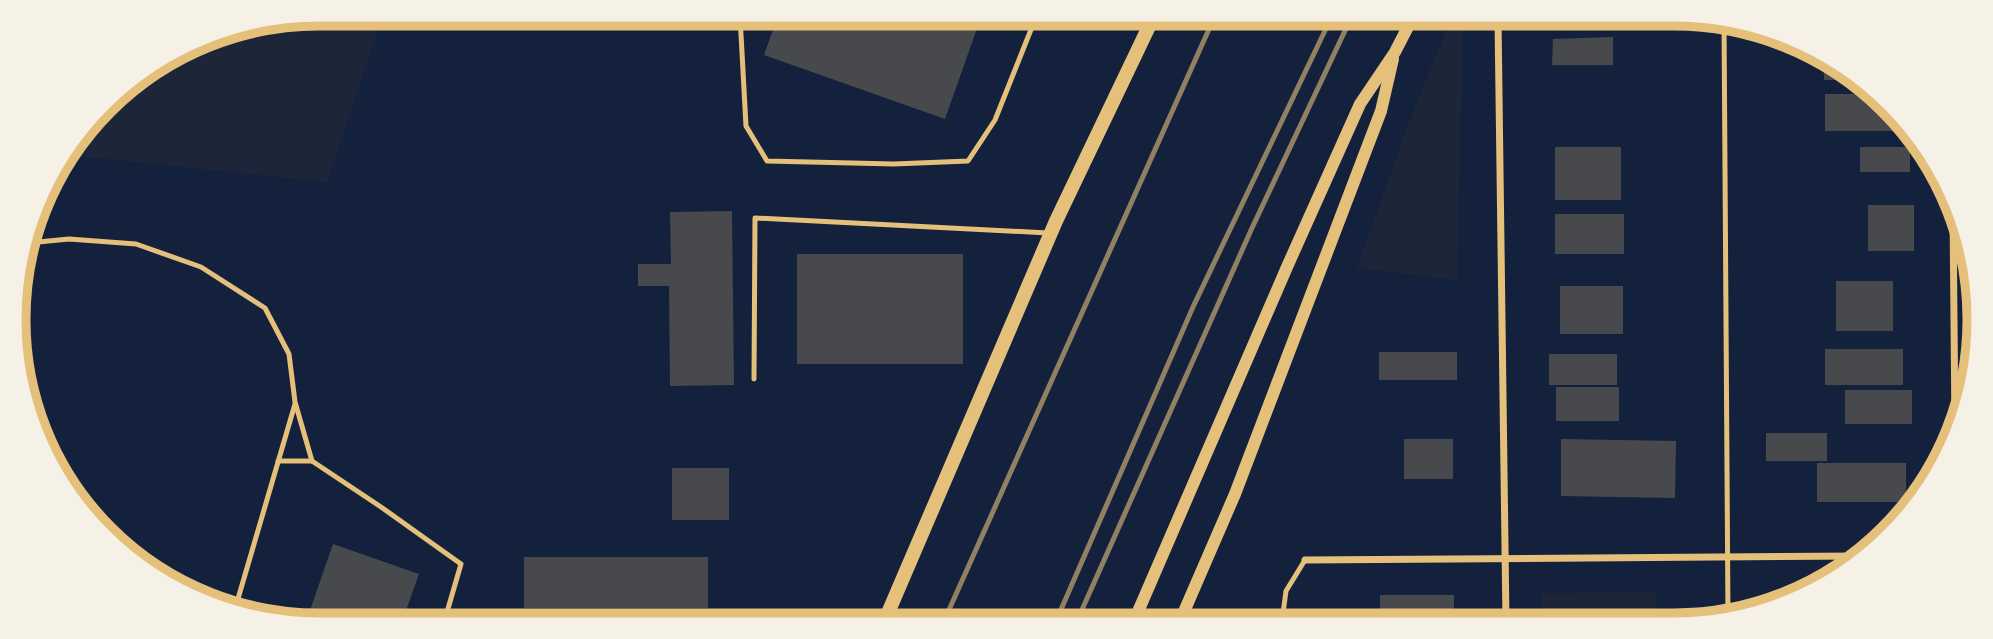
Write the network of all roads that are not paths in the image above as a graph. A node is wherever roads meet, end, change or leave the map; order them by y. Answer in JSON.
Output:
{"nodes":[{"id":1,"x":741,"y":26,"type":"edge"},
{"id":2,"x":1032,"y":26,"type":"edge"},
{"id":3,"x":1149,"y":26,"type":"edge"},
{"id":4,"x":1408,"y":26,"type":"edge"},
{"id":5,"x":1498,"y":26,"type":"edge"},
{"id":6,"x":1724,"y":31,"type":"edge"},
{"id":7,"x":1395,"y":52,"type":"junction"},
{"id":8,"x":1953,"y":232,"type":"edge"},
{"id":9,"x":1051,"y":233,"type":"junction"},
{"id":10,"x":37,"y":242,"type":"edge"},
{"id":11,"x":754,"y":379,"type":"dead end"},
{"id":12,"x":295,"y":402,"type":"junction"},
{"id":13,"x":1955,"y":402,"type":"edge"},
{"id":14,"x":278,"y":460,"type":"junction"},
{"id":15,"x":312,"y":461,"type":"junction"},
{"id":16,"x":1846,"y":556,"type":"edge"},
{"id":17,"x":1728,"y":557,"type":"junction"},
{"id":18,"x":1505,"y":559,"type":"junction"},
{"id":19,"x":1305,"y":561,"type":"joint"},
{"id":20,"x":237,"y":601,"type":"edge"},
{"id":21,"x":1728,"y":607,"type":"edge"},
{"id":22,"x":447,"y":613,"type":"edge"},
{"id":23,"x":888,"y":613,"type":"edge"},
{"id":24,"x":1137,"y":613,"type":"edge"},
{"id":25,"x":1184,"y":613,"type":"edge"},
{"id":26,"x":1283,"y":613,"type":"edge"},
{"id":27,"x":1506,"y":613,"type":"edge"}],
"edges":[{"from":1,"to":2,"type":"lane"},
{"from":3,"to":9,"type":"main road"},
{"from":4,"to":7,"type":"street"},
{"from":5,"to":18,"type":"street"},
{"from":6,"to":17,"type":"lane"},
{"from":7,"to":24,"type":"street"},
{"from":7,"to":25,"type":"street"},
{"from":8,"to":13,"type":"street"},
{"from":9,"to":11,"type":"lane"},
{"from":9,"to":23,"type":"main road"},
{"from":10,"to":12,"type":"lane"},
{"from":12,"to":14,"type":"lane"},
{"from":12,"to":15,"type":"lane"},
{"from":14,"to":15,"type":"lane"},
{"from":14,"to":20,"type":"lane"},
{"from":15,"to":22,"type":"lane"},
{"from":16,"to":17,"type":"street"},
{"from":17,"to":18,"type":"street"},
{"from":17,"to":21,"type":"lane"},
{"from":18,"to":19,"type":"street"},
{"from":18,"to":27,"type":"street"},
{"from":19,"to":26,"type":"lane"}]}
